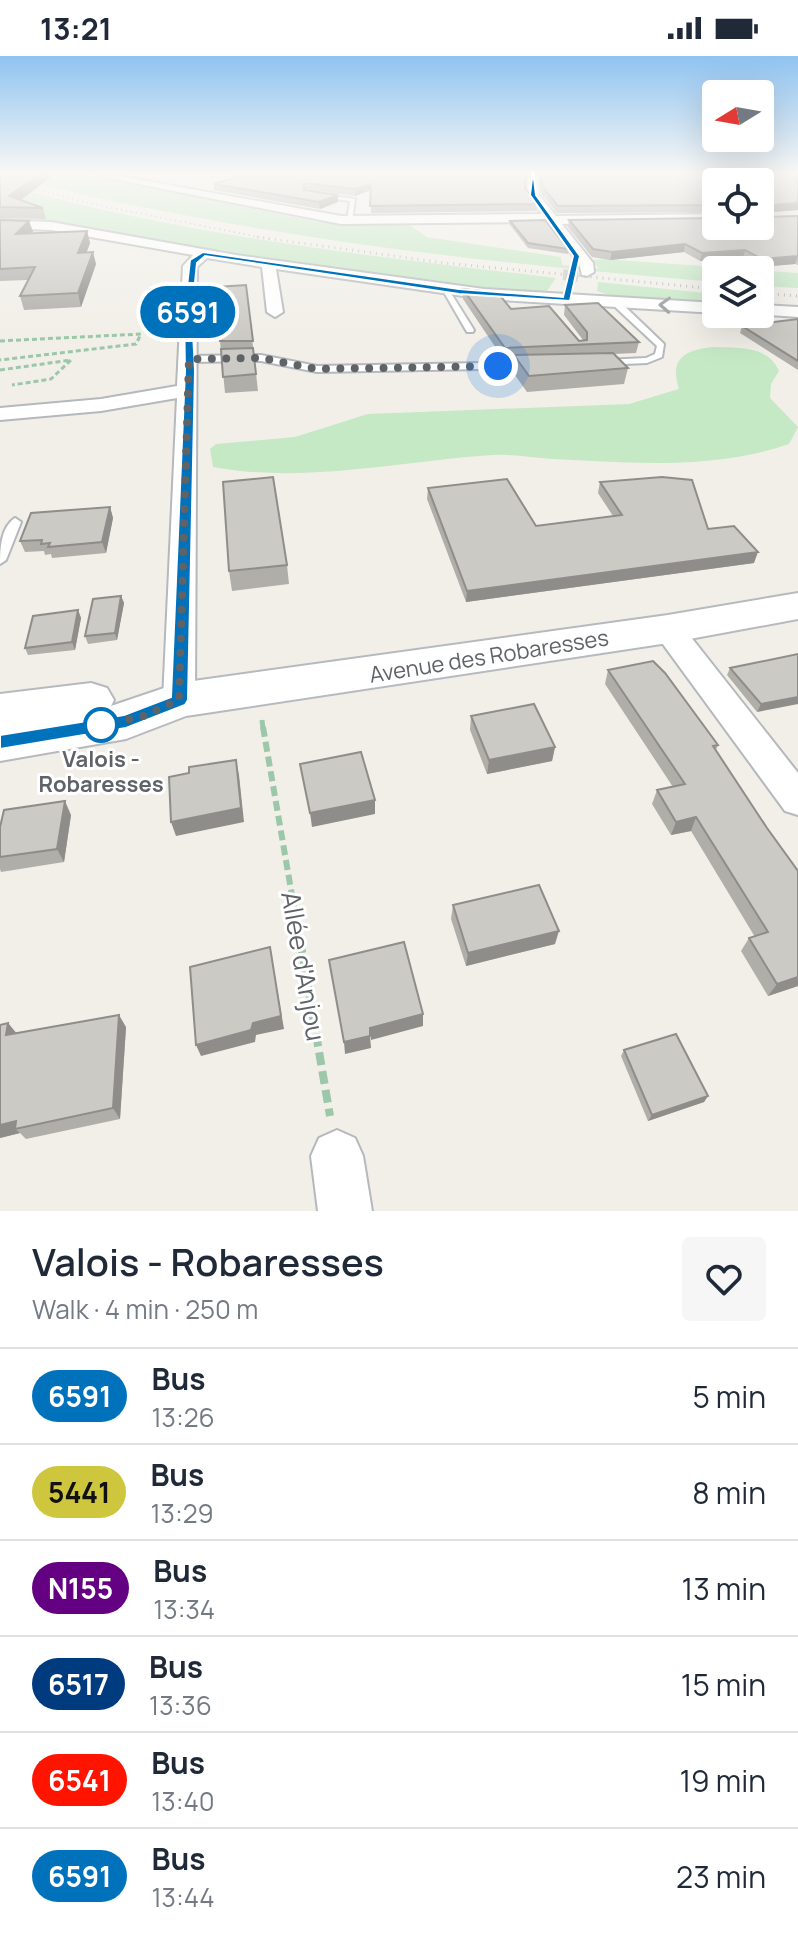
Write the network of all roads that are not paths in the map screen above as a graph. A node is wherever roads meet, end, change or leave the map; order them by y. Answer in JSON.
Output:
{"nodes":[{"id":1,"x":56,"y":227,"type":"edge"},
{"id":2,"x":556,"y":227,"type":"edge"},
{"id":3,"x":203,"y":254,"type":"junction"},
{"id":4,"x":271,"y":264,"type":"junction"},
{"id":5,"x":579,"y":276,"type":"junction"},
{"id":6,"x":444,"y":289,"type":"junction"},
{"id":7,"x":567,"y":299,"type":"junction"},
{"id":8,"x":587,"y":300,"type":"junction"},
{"id":9,"x":615,"y":302,"type":"junction"},
{"id":10,"x":702,"y":307,"type":"edge"},
{"id":11,"x":774,"y":311,"type":"edge"},
{"id":12,"x":275,"y":312,"type":"dead end"},
{"id":13,"x":798,"y":312,"type":"edge"},
{"id":14,"x":470,"y":330,"type":"dead end"},
{"id":15,"x":189,"y":359,"type":"junction"},
{"id":16,"x":590,"y":363,"type":"edge"},
{"id":17,"x":544,"y":364,"type":"edge"},
{"id":18,"x":188,"y":390,"type":"junction"},
{"id":19,"x":0,"y":414,"type":"edge"},
{"id":20,"x":15,"y":522,"type":"dead end"},
{"id":21,"x":0,"y":560,"type":"edge"},
{"id":22,"x":798,"y":606,"type":"edge"},
{"id":23,"x":668,"y":629,"type":"junction"},
{"id":24,"x":179,"y":700,"type":"junction"},
{"id":25,"x":0,"y":711,"type":"edge"},
{"id":26,"x":0,"y":742,"type":"edge"},
{"id":27,"x":798,"y":800,"type":"edge"},
{"id":28,"x":337,"y":1156,"type":"road end"},
{"id":29,"x":345,"y":1211,"type":"edge"}],
"edges":[{"from":1,"to":3,"type":"street"},
{"from":2,"to":5,"type":"street"},
{"from":3,"to":4,"type":"street"},
{"from":3,"to":15,"type":"street"},
{"from":4,"to":6,"type":"street"},
{"from":4,"to":12,"type":"street"},
{"from":5,"to":7,"type":"street"},
{"from":5,"to":8,"type":"street"},
{"from":6,"to":7,"type":"street"},
{"from":6,"to":14,"type":"lane"},
{"from":7,"to":8,"type":"street"},
{"from":8,"to":9,"type":"street"},
{"from":10,"to":9,"type":"street","one_way":true},
{"from":9,"to":16,"type":"lane"},
{"from":11,"to":13,"type":"street"},
{"from":15,"to":17,"type":"lane"},
{"from":15,"to":18,"type":"street"},
{"from":18,"to":19,"type":"street"},
{"from":18,"to":24,"type":"street"},
{"from":20,"to":21,"type":"lane"},
{"from":22,"to":23,"type":"street","name":"Avenue des Robaresses"},
{"from":23,"to":24,"type":"street","name":"Avenue des Robaresses"},
{"from":23,"to":27,"type":"street"},
{"from":24,"to":25,"type":"street","name":"Avenue des Robaresses"},
{"from":24,"to":26,"type":"street","name":"Avenue des Robaresses"},
{"from":28,"to":29,"type":"street"}]}
